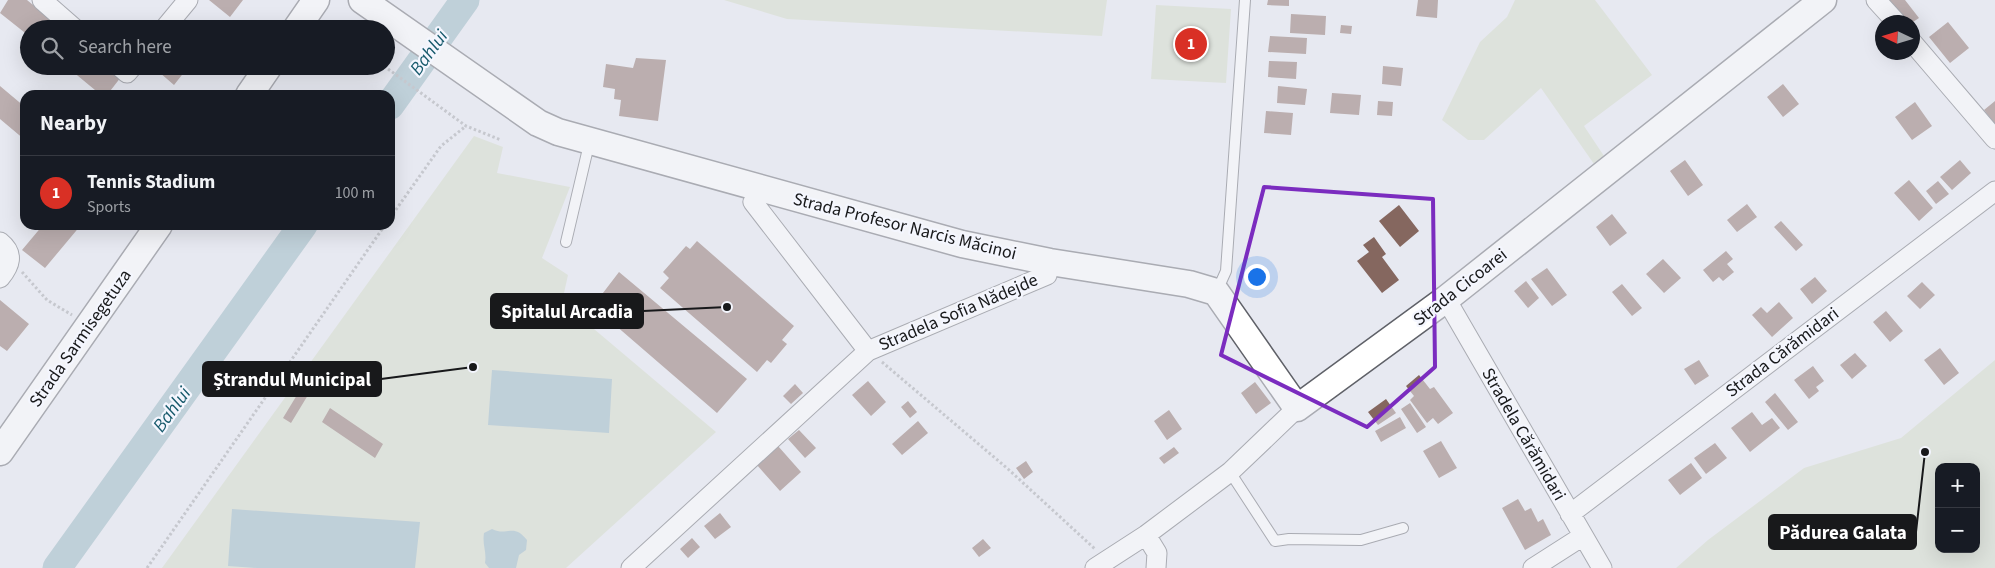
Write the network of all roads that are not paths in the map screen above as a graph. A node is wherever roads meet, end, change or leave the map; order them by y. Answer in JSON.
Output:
{"nodes":[{"id":1,"x":42,"y":0,"type":"edge"},
{"id":2,"x":188,"y":0,"type":"edge"},
{"id":3,"x":316,"y":0,"type":"edge"},
{"id":4,"x":362,"y":0,"type":"edge"},
{"id":5,"x":1245,"y":0,"type":"edge"},
{"id":6,"x":1823,"y":0,"type":"edge"},
{"id":7,"x":1876,"y":0,"type":"edge"},
{"id":8,"x":1890,"y":15,"type":"edge"},
{"id":9,"x":65,"y":20,"type":"edge"},
{"id":10,"x":171,"y":20,"type":"edge"},
{"id":11,"x":302,"y":20,"type":"edge"},
{"id":12,"x":390,"y":20,"type":"edge"},
{"id":13,"x":395,"y":23,"type":"edge"},
{"id":14,"x":1920,"y":51,"type":"edge"},
{"id":15,"x":264,"y":75,"type":"edge"},
{"id":16,"x":253,"y":90,"type":"edge"},
{"id":17,"x":590,"y":139,"type":"junction"},
{"id":18,"x":1995,"y":139,"type":"edge"},
{"id":19,"x":761,"y":189,"type":"junction"},
{"id":20,"x":1995,"y":191,"type":"edge"},
{"id":21,"x":155,"y":230,"type":"edge"},
{"id":22,"x":0,"y":242,"type":"edge"},
{"id":23,"x":566,"y":242,"type":"dead end"},
{"id":24,"x":1050,"y":262,"type":"junction"},
{"id":25,"x":0,"y":278,"type":"edge"},
{"id":26,"x":1216,"y":292,"type":"junction"},
{"id":27,"x":1446,"y":299,"type":"junction"},
{"id":28,"x":868,"y":351,"type":"junction"},
{"id":29,"x":1297,"y":408,"type":"junction"},
{"id":30,"x":0,"y":452,"type":"edge"},
{"id":31,"x":1230,"y":472,"type":"junction"},
{"id":32,"x":1570,"y":514,"type":"junction"},
{"id":33,"x":1403,"y":528,"type":"dead end"},
{"id":34,"x":1146,"y":535,"type":"junction"},
{"id":35,"x":1583,"y":536,"type":"junction"},
{"id":36,"x":1101,"y":564,"type":"edge"},
{"id":37,"x":631,"y":568,"type":"edge"},
{"id":38,"x":1156,"y":568,"type":"edge"},
{"id":39,"x":1533,"y":568,"type":"edge"},
{"id":40,"x":1602,"y":568,"type":"edge"}],
"edges":[{"from":1,"to":9,"type":"street"},
{"from":2,"to":10,"type":"street"},
{"from":3,"to":11,"type":"street"},
{"from":4,"to":12,"type":"street","name":"Strada Profesor Narcis Măcinoi"},
{"from":5,"to":26,"type":"lane"},
{"from":6,"to":27,"type":"street","name":"Strada Cicoarei"},
{"from":7,"to":8,"type":"street"},
{"from":13,"to":17,"type":"street","name":"Strada Profesor Narcis Măcinoi"},
{"from":14,"to":18,"type":"street"},
{"from":15,"to":16,"type":"street"},
{"from":17,"to":19,"type":"street","name":"Strada Profesor Narcis Măcinoi"},
{"from":17,"to":23,"type":"lane"},
{"from":19,"to":24,"type":"street","name":"Strada Profesor Narcis Măcinoi"},
{"from":19,"to":28,"type":"street","name":"Strada Profesor Narcis Măcinoi"},
{"from":20,"to":32,"type":"street","name":"Strada Cărămidari"},
{"from":21,"to":30,"type":"street","name":"Strada Sarmisegetuza"},
{"from":22,"to":25,"type":"street"},
{"from":24,"to":26,"type":"street","name":"Stradela Sofia Nădejde"},
{"from":24,"to":28,"type":"street","name":"Stradela Sofia Nădejde"},
{"from":26,"to":29,"type":"street"},
{"from":27,"to":29,"type":"street","name":"Strada Cicoarei"},
{"from":27,"to":32,"type":"street","name":"Stradela Cărămidari"},
{"from":28,"to":37,"type":"street","name":"Stradela Sofia Nădejde"},
{"from":29,"to":31,"type":"street","name":"Strada Cicoarei"},
{"from":31,"to":33,"type":"lane"},
{"from":31,"to":34,"type":"street","name":"Strada Cicoarei"},
{"from":32,"to":35,"type":"street","name":"Stradela Cărămidari"},
{"from":34,"to":36,"type":"street","name":"Strada Cicoarei"},
{"from":34,"to":38,"type":"street"},
{"from":35,"to":39,"type":"street"},
{"from":35,"to":40,"type":"street","name":"Stradela Cărămidari"}]}
